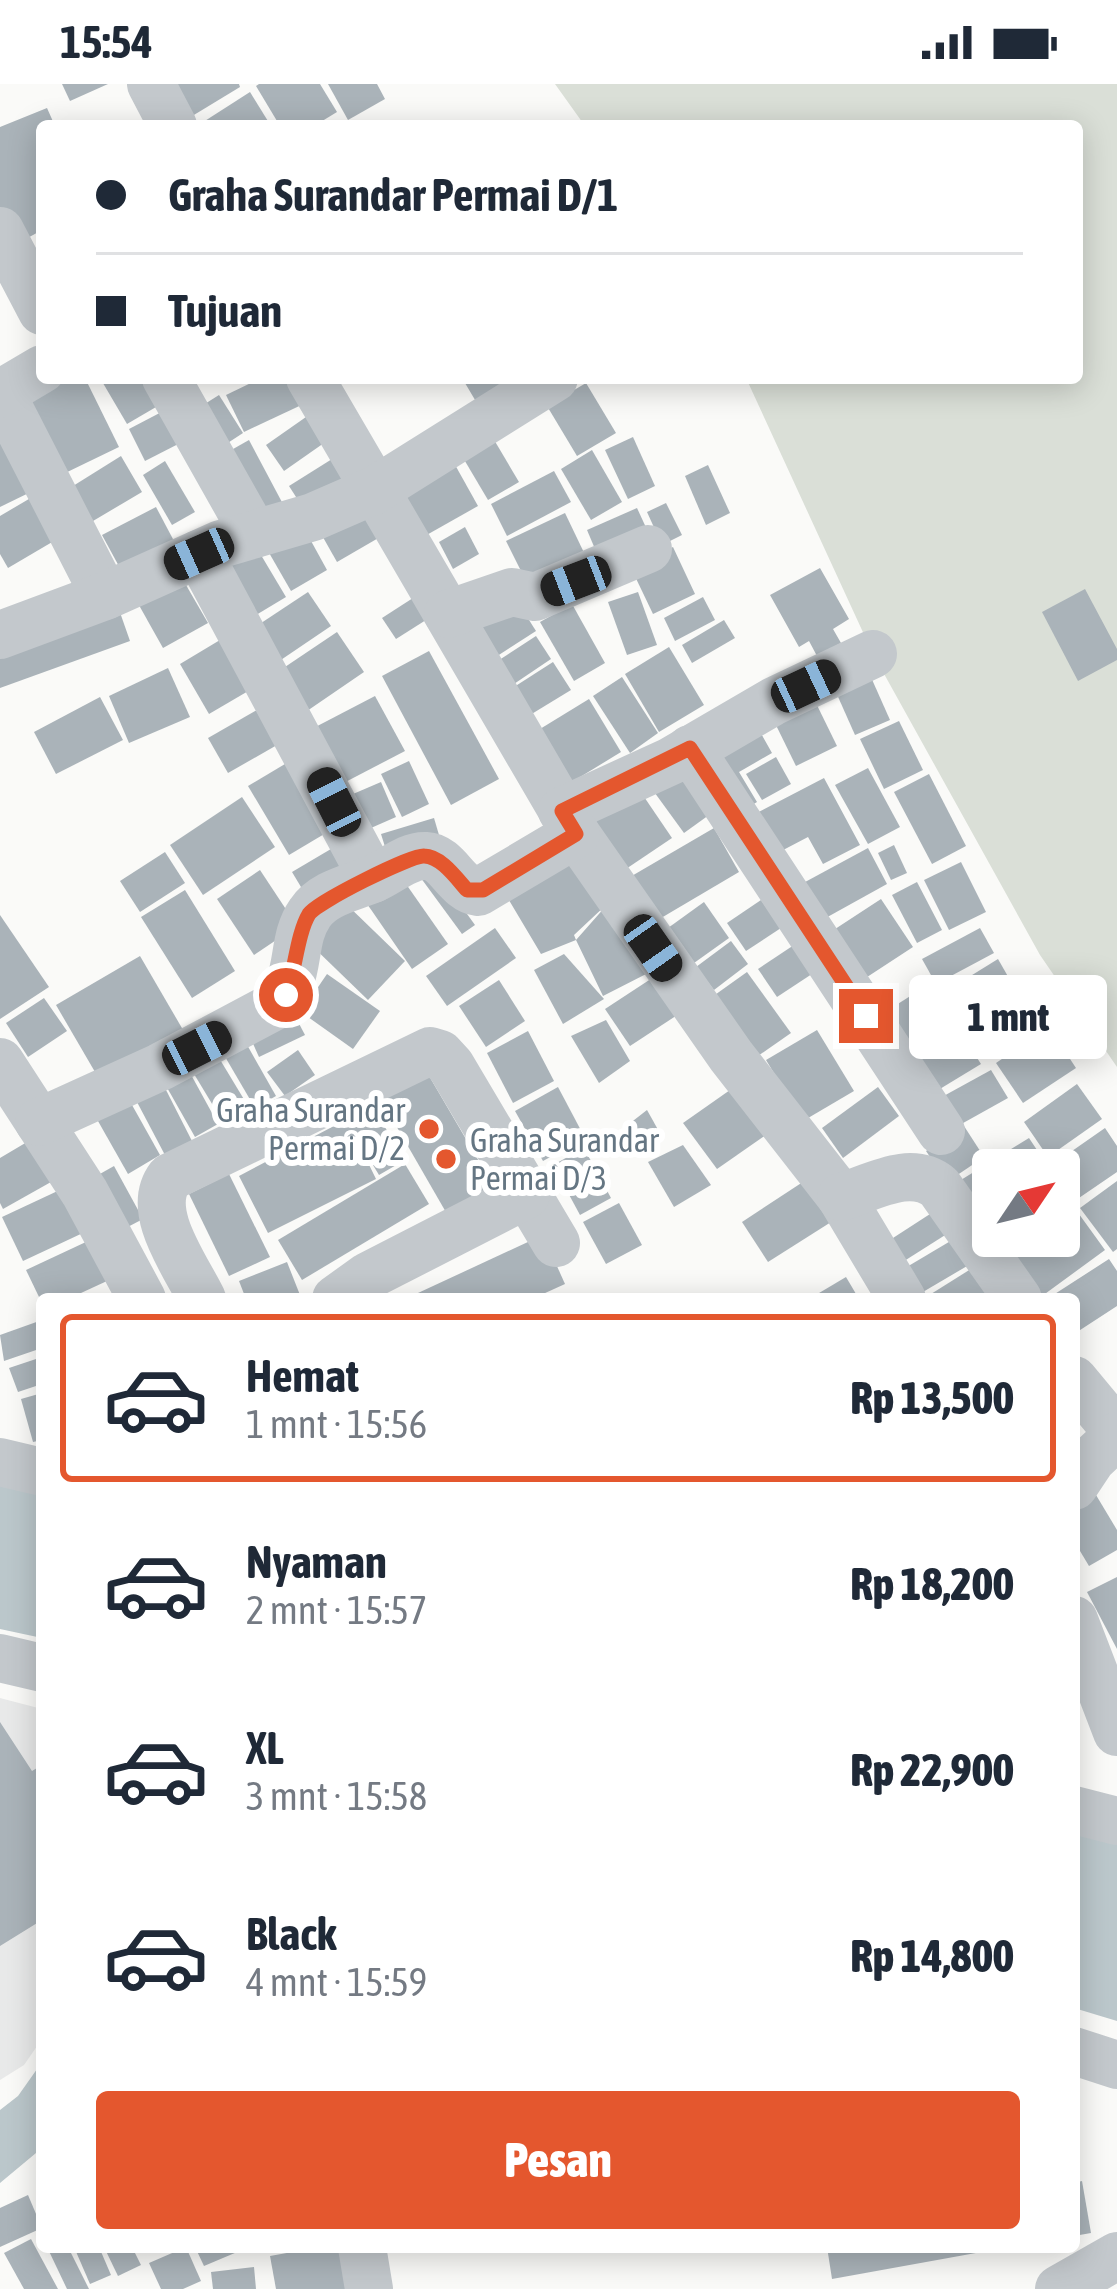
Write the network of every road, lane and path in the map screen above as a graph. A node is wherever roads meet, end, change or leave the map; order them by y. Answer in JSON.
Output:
{"nodes":[{"id":1,"x":152,"y":84,"type":"edge"},
{"id":2,"x":170,"y":120,"type":"edge"},
{"id":3,"x":0,"y":231,"type":"edge"},
{"id":4,"x":36,"y":300,"type":"edge"},
{"id":5,"x":36,"y":373,"type":"edge"},
{"id":6,"x":169,"y":384,"type":"edge"},
{"id":7,"x":313,"y":384,"type":"edge"},
{"id":8,"x":544,"y":384,"type":"edge"},
{"id":9,"x":1,"y":393,"type":"edge"},
{"id":10,"x":375,"y":490,"type":"junction"},
{"id":11,"x":254,"y":534,"type":"junction"},
{"id":12,"x":648,"y":549,"type":"dead end"},
{"id":13,"x":199,"y":554,"type":"junction"},
{"id":14,"x":105,"y":596,"type":"junction"},
{"id":15,"x":448,"y":614,"type":"junction"},
{"id":16,"x":0,"y":634,"type":"edge"},
{"id":17,"x":873,"y":654,"type":"dead end"},
{"id":18,"x":690,"y":748,"type":"junction"},
{"id":19,"x":569,"y":822,"type":"junction"},
{"id":20,"x":374,"y":879,"type":"junction"},
{"id":21,"x":0,"y":1062,"type":"edge"},
{"id":22,"x":39,"y":1122,"type":"junction"},
{"id":23,"x":941,"y":1131,"type":"dead end"},
{"id":24,"x":526,"y":1195,"type":"junction"},
{"id":25,"x":841,"y":1197,"type":"junction"},
{"id":26,"x":556,"y":1243,"type":"dead end"},
{"id":27,"x":139,"y":1293,"type":"edge"},
{"id":28,"x":199,"y":1293,"type":"edge"},
{"id":29,"x":344,"y":1293,"type":"edge"},
{"id":30,"x":898,"y":1293,"type":"edge"},
{"id":31,"x":1014,"y":1293,"type":"edge"},
{"id":32,"x":1080,"y":1387,"type":"edge"},
{"id":33,"x":1117,"y":1434,"type":"edge"},
{"id":34,"x":0,"y":1462,"type":"edge"},
{"id":35,"x":36,"y":1471,"type":"edge"},
{"id":36,"x":1080,"y":1477,"type":"edge"},
{"id":37,"x":1080,"y":1629,"type":"edge"},
{"id":38,"x":0,"y":1658,"type":"edge"},
{"id":39,"x":1105,"y":1664,"type":"edge"},
{"id":40,"x":36,"y":1667,"type":"edge"},
{"id":41,"x":1117,"y":1732,"type":"edge"},
{"id":42,"x":1080,"y":1812,"type":"edge"},
{"id":43,"x":1117,"y":1822,"type":"edge"},
{"id":44,"x":1080,"y":2053,"type":"edge"},
{"id":45,"x":1117,"y":2065,"type":"edge"},
{"id":46,"x":363,"y":2253,"type":"edge"},
{"id":47,"x":1117,"y":2256,"type":"edge"},
{"id":48,"x":369,"y":2289,"type":"edge"},
{"id":49,"x":1059,"y":2289,"type":"edge"}],
"edges":[{"from":1,"to":2,"type":"street"},
{"from":3,"to":4,"type":"street"},
{"from":5,"to":9,"type":"street"},
{"from":6,"to":11,"type":"street"},
{"from":7,"to":10,"type":"street"},
{"from":8,"to":10,"type":"street"},
{"from":9,"to":14,"type":"street"},
{"from":10,"to":11,"type":"street"},
{"from":10,"to":15,"type":"street"},
{"from":11,"to":13,"type":"street"},
{"from":12,"to":15,"type":"street"},
{"from":13,"to":14,"type":"street"},
{"from":13,"to":20,"type":"street"},
{"from":14,"to":16,"type":"street"},
{"from":15,"to":19,"type":"street"},
{"from":17,"to":18,"type":"street"},
{"from":18,"to":19,"type":"street"},
{"from":18,"to":23,"type":"street"},
{"from":19,"to":20,"type":"street"},
{"from":19,"to":25,"type":"street"},
{"from":20,"to":22,"type":"street"},
{"from":21,"to":22,"type":"street"},
{"from":22,"to":27,"type":"street"},
{"from":24,"to":26,"type":"street"},
{"from":24,"to":28,"type":"street"},
{"from":24,"to":29,"type":"street"},
{"from":25,"to":30,"type":"street"},
{"from":25,"to":31,"type":"street"},
{"from":32,"to":33,"type":"street"},
{"from":33,"to":36,"type":"street"},
{"from":34,"to":35,"type":"street"},
{"from":37,"to":39,"type":"street"},
{"from":38,"to":40,"type":"street"},
{"from":39,"to":41,"type":"street"},
{"from":42,"to":43,"type":"street"},
{"from":44,"to":45,"type":"street"},
{"from":46,"to":48,"type":"street"},
{"from":47,"to":49,"type":"street"}]}
